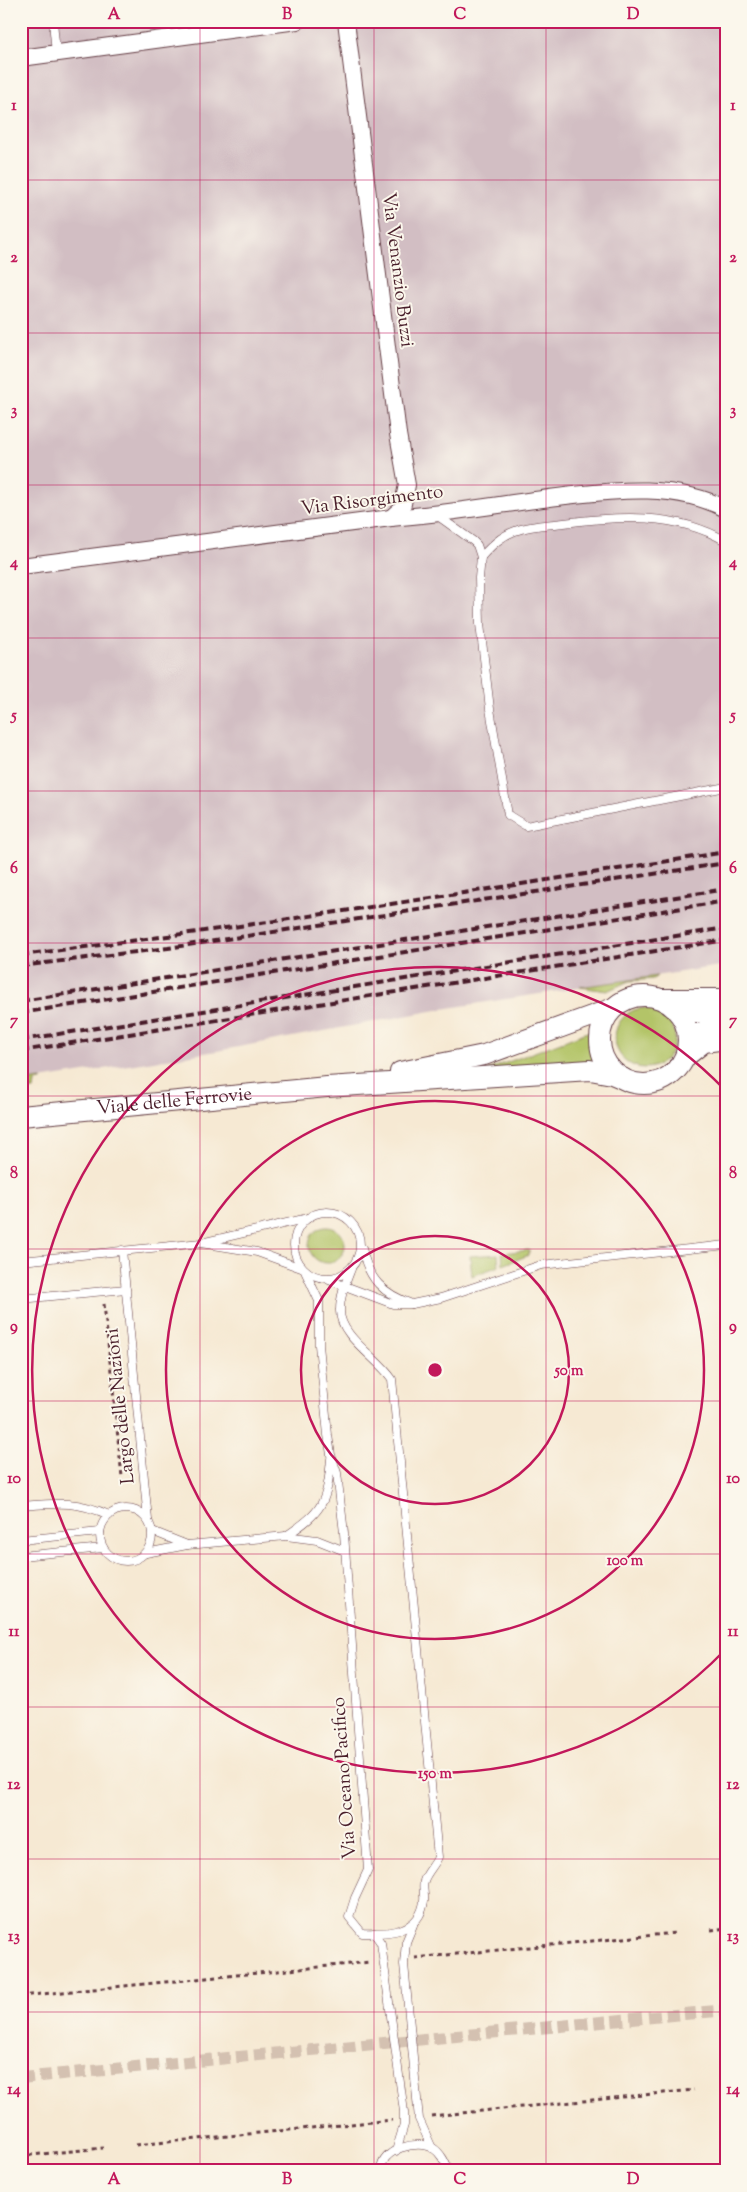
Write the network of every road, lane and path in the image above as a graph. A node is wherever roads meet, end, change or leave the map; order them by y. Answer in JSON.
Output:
{"nodes":[{"id":1,"x":53,"y":21,"type":"edge"},
{"id":2,"x":298,"y":21,"type":"edge"},
{"id":3,"x":346,"y":21,"type":"edge"},
{"id":4,"x":56,"y":54,"type":"junction"},
{"id":5,"x":21,"y":58,"type":"edge"},
{"id":6,"x":726,"y":509,"type":"edge"},
{"id":7,"x":434,"y":514,"type":"junction"},
{"id":8,"x":391,"y":518,"type":"junction"},
{"id":9,"x":726,"y":541,"type":"edge"},
{"id":10,"x":481,"y":556,"type":"junction"},
{"id":11,"x":21,"y":566,"type":"edge"},
{"id":12,"x":726,"y":787,"type":"edge"},
{"id":13,"x":726,"y":1000,"type":"edge"},
{"id":14,"x":667,"y":1003,"type":"junction"},
{"id":15,"x":614,"y":1008,"type":"junction"},
{"id":16,"x":726,"y":1014,"type":"edge"},
{"id":17,"x":726,"y":1022,"type":"edge"},
{"id":18,"x":726,"y":1039,"type":"edge"},
{"id":19,"x":686,"y":1050,"type":"junction"},
{"id":20,"x":624,"y":1079,"type":"junction"},
{"id":21,"x":327,"y":1087,"type":"junction"},
{"id":22,"x":21,"y":1116,"type":"edge"},
{"id":23,"x":308,"y":1218,"type":"junction"},
{"id":24,"x":360,"y":1240,"type":"junction"},
{"id":25,"x":200,"y":1243,"type":"junction"},
{"id":26,"x":726,"y":1245,"type":"edge"},
{"id":27,"x":122,"y":1250,"type":"junction"},
{"id":28,"x":21,"y":1261,"type":"edge"},
{"id":29,"x":304,"y":1269,"type":"junction"},
{"id":30,"x":351,"y":1269,"type":"junction"},
{"id":31,"x":327,"y":1279,"type":"junction"},
{"id":32,"x":345,"y":1286,"type":"junction"},
{"id":33,"x":126,"y":1289,"type":"junction"},
{"id":34,"x":102,"y":1290,"type":"junction"},
{"id":35,"x":21,"y":1299,"type":"edge"},
{"id":36,"x":412,"y":1304,"type":"junction"},
{"id":37,"x":331,"y":1455,"type":"junction"},
{"id":38,"x":122,"y":1477,"type":"dead end"},
{"id":39,"x":21,"y":1506,"type":"edge"},
{"id":40,"x":109,"y":1515,"type":"junction"},
{"id":41,"x":148,"y":1520,"type":"junction"},
{"id":42,"x":152,"y":1531,"type":"junction"},
{"id":43,"x":100,"y":1532,"type":"junction"},
{"id":44,"x":286,"y":1536,"type":"junction"},
{"id":45,"x":21,"y":1540,"type":"edge"},
{"id":46,"x":187,"y":1545,"type":"junction"},
{"id":47,"x":102,"y":1548,"type":"junction"},
{"id":48,"x":346,"y":1551,"type":"junction"},
{"id":49,"x":146,"y":1553,"type":"junction"},
{"id":50,"x":21,"y":1556,"type":"edge"},
{"id":51,"x":414,"y":1924,"type":"junction"},
{"id":52,"x":726,"y":1928,"type":"edge"},
{"id":53,"x":711,"y":1930,"type":"dead end"},
{"id":54,"x":676,"y":1933,"type":"dead end"},
{"id":55,"x":374,"y":1934,"type":"junction"},
{"id":56,"x":405,"y":1959,"type":"junction"},
{"id":57,"x":384,"y":1961,"type":"junction"},
{"id":58,"x":21,"y":1996,"type":"edge"},
{"id":59,"x":103,"y":2148,"type":"dead end"},
{"id":60,"x":432,"y":2148,"type":"junction"},
{"id":61,"x":396,"y":2150,"type":"junction"},
{"id":62,"x":21,"y":2156,"type":"edge"},
{"id":63,"x":382,"y":2171,"type":"edge"},
{"id":64,"x":449,"y":2171,"type":"edge"}],
"edges":[{"from":1,"to":4,"type":"lane"},
{"from":2,"to":4,"type":"street"},
{"from":3,"to":8,"type":"street","name":"Via Venanzio Buzzi"},
{"from":4,"to":5,"type":"street"},
{"from":6,"to":7,"type":"street","name":"Via Risorgimento"},
{"from":7,"to":8,"type":"street","name":"Via Risorgimento"},
{"from":7,"to":10,"type":"lane"},
{"from":8,"to":11,"type":"street","name":"Via Risorgimento"},
{"from":9,"to":10,"type":"lane"},
{"from":10,"to":12,"type":"lane"},
{"from":13,"to":14,"type":"street"},
{"from":14,"to":15,"type":"street"},
{"from":14,"to":16,"type":"street"},
{"from":14,"to":19,"type":"street"},
{"from":15,"to":20,"type":"street"},
{"from":15,"to":21,"type":"street","name":"Viale delle Ferrovie"},
{"from":17,"to":19,"type":"street"},
{"from":18,"to":19,"type":"street"},
{"from":19,"to":20,"type":"street"},
{"from":20,"to":21,"type":"street","name":"Viale delle Ferrovie"},
{"from":21,"to":22,"type":"street","name":"Viale delle Ferrovie"},
{"from":23,"to":24,"type":"lane"},
{"from":23,"to":25,"type":"lane"},
{"from":23,"to":29,"type":"lane"},
{"from":24,"to":30,"type":"lane"},
{"from":24,"to":36,"type":"lane"},
{"from":25,"to":27,"type":"lane"},
{"from":25,"to":29,"type":"lane"},
{"from":26,"to":36,"type":"lane"},
{"from":27,"to":28,"type":"lane"},
{"from":27,"to":33,"type":"lane","name":"Largo delle Nazioni"},
{"from":29,"to":31,"type":"lane"},
{"from":29,"to":37,"type":"lane","name":"Via Oceano Pacifico"},
{"from":30,"to":31,"type":"lane"},
{"from":30,"to":32,"type":"lane"},
{"from":31,"to":32,"type":"lane"},
{"from":32,"to":36,"type":"lane"},
{"from":32,"to":51,"type":"lane"},
{"from":33,"to":34,"type":"lane"},
{"from":33,"to":41,"type":"lane","name":"Largo delle Nazioni"},
{"from":34,"to":35,"type":"lane"},
{"from":34,"to":38,"type":"path"},
{"from":37,"to":44,"type":"lane"},
{"from":37,"to":48,"type":"lane","name":"Via Oceano Pacifico"},
{"from":39,"to":40,"type":"lane"},
{"from":40,"to":41,"type":"lane"},
{"from":40,"to":43,"type":"lane"},
{"from":41,"to":42,"type":"lane"},
{"from":42,"to":46,"type":"lane"},
{"from":42,"to":49,"type":"lane"},
{"from":43,"to":45,"type":"lane"},
{"from":43,"to":47,"type":"lane"},
{"from":44,"to":46,"type":"lane"},
{"from":44,"to":48,"type":"lane"},
{"from":46,"to":49,"type":"lane"},
{"from":47,"to":49,"type":"lane"},
{"from":47,"to":50,"type":"lane"},
{"from":48,"to":55,"type":"lane","name":"Via Oceano Pacifico"},
{"from":51,"to":55,"type":"lane"},
{"from":51,"to":56,"type":"lane"},
{"from":52,"to":53,"type":"path"},
{"from":54,"to":56,"type":"path"},
{"from":55,"to":57,"type":"lane"},
{"from":56,"to":60,"type":"lane"},
{"from":57,"to":58,"type":"path"},
{"from":57,"to":61,"type":"lane"},
{"from":59,"to":62,"type":"path"},
{"from":60,"to":61,"type":"lane"},
{"from":60,"to":64,"type":"lane"},
{"from":61,"to":63,"type":"lane"}]}
